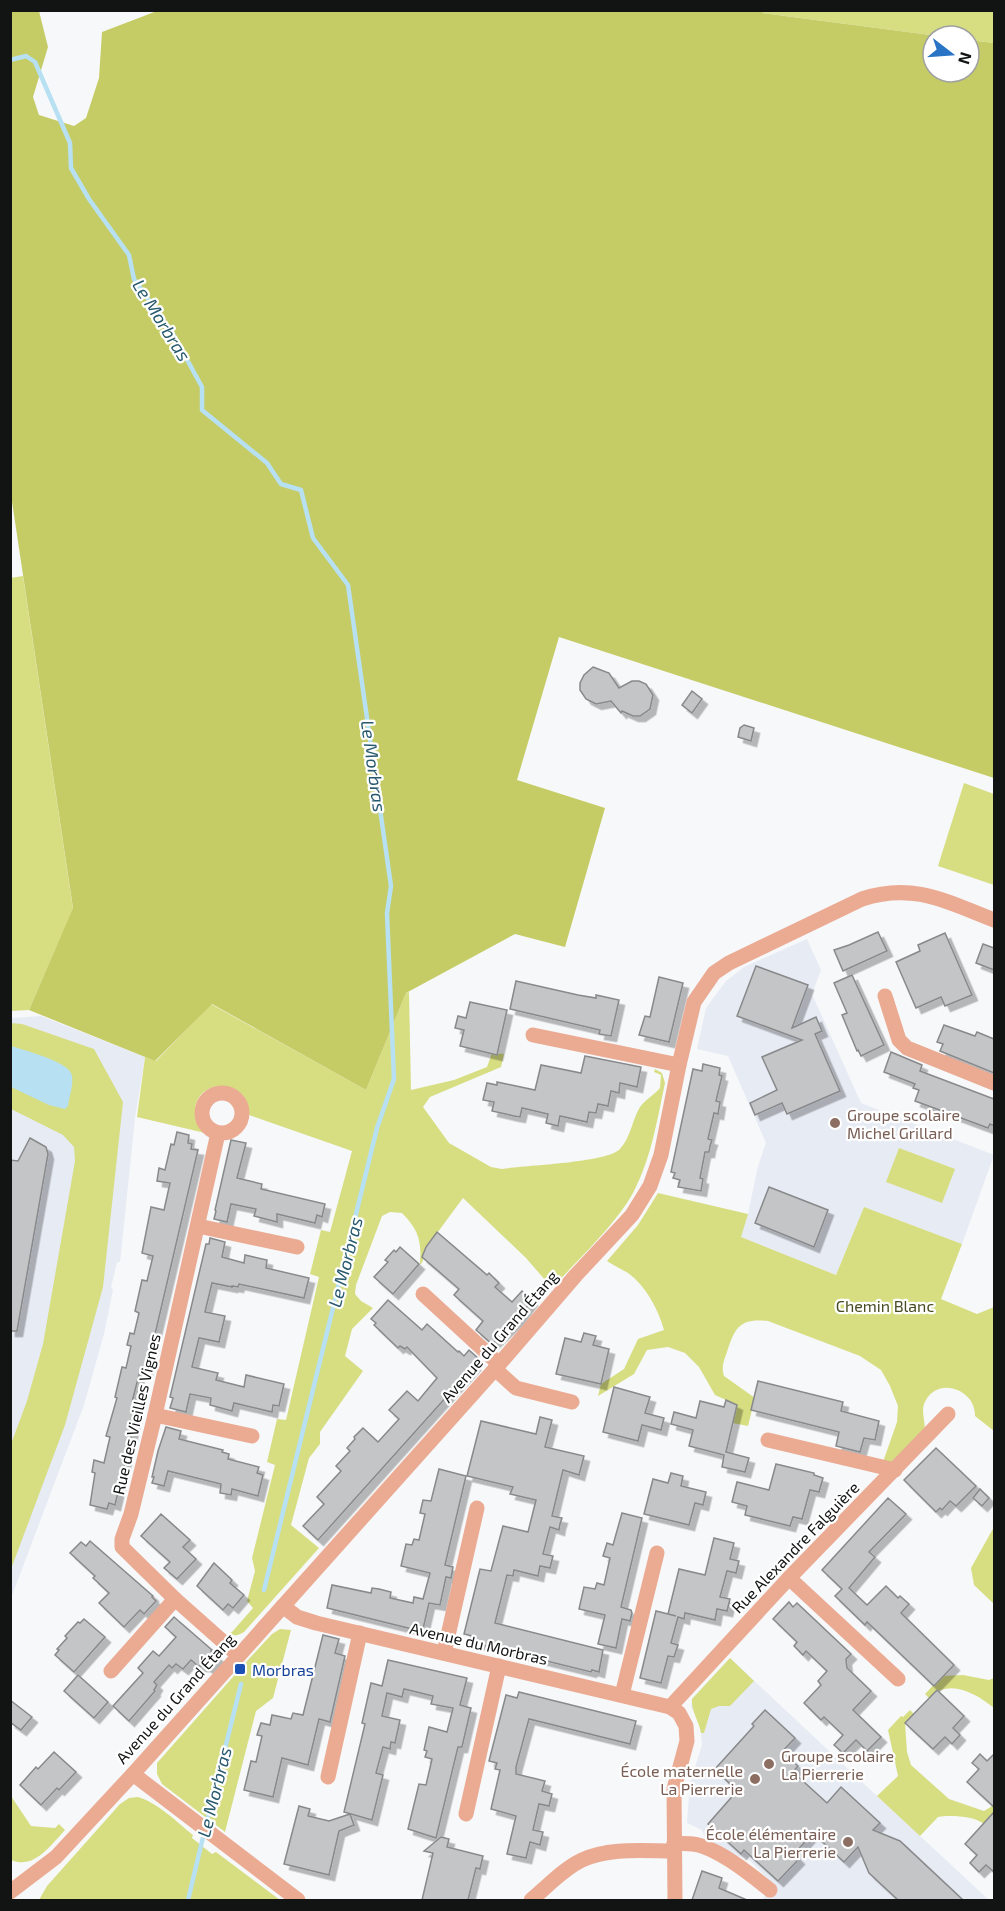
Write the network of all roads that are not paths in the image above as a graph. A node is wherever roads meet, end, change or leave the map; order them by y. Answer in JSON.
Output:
{"nodes":[{"id":1,"x":994,"y":920,"type":"edge"},
{"id":2,"x":885,"y":996,"type":"dead end"},
{"id":3,"x":533,"y":1035,"type":"dead end"},
{"id":4,"x":679,"y":1065,"type":"junction"},
{"id":5,"x":994,"y":1083,"type":"edge"},
{"id":6,"x":218,"y":1133,"type":"dead end"},
{"id":7,"x":198,"y":1226,"type":"junction"},
{"id":8,"x":297,"y":1247,"type":"dead end"},
{"id":9,"x":423,"y":1294,"type":"dead end"},
{"id":10,"x":497,"y":1366,"type":"junction"},
{"id":11,"x":572,"y":1402,"type":"dead end"},
{"id":12,"x":948,"y":1414,"type":"dead end"},
{"id":13,"x":155,"y":1415,"type":"junction"},
{"id":14,"x":252,"y":1436,"type":"dead end"},
{"id":15,"x":768,"y":1440,"type":"dead end"},
{"id":16,"x":895,"y":1470,"type":"junction"},
{"id":17,"x":477,"y":1508,"type":"dead end"},
{"id":18,"x":657,"y":1553,"type":"dead end"},
{"id":19,"x":789,"y":1578,"type":"junction"},
{"id":20,"x":175,"y":1599,"type":"junction"},
{"id":21,"x":283,"y":1606,"type":"junction"},
{"id":22,"x":360,"y":1633,"type":"junction"},
{"id":23,"x":444,"y":1653,"type":"junction"},
{"id":24,"x":238,"y":1655,"type":"junction"},
{"id":25,"x":499,"y":1666,"type":"junction"},
{"id":26,"x":111,"y":1671,"type":"dead end"},
{"id":27,"x":898,"y":1679,"type":"dead end"},
{"id":28,"x":622,"y":1695,"type":"junction"},
{"id":29,"x":670,"y":1707,"type":"junction"},
{"id":30,"x":133,"y":1774,"type":"junction"},
{"id":31,"x":328,"y":1777,"type":"dead end"},
{"id":32,"x":466,"y":1814,"type":"dead end"},
{"id":33,"x":674,"y":1847,"type":"junction"},
{"id":34,"x":770,"y":1890,"type":"dead end"},
{"id":35,"x":10,"y":1892,"type":"edge"},
{"id":36,"x":298,"y":1900,"type":"edge"},
{"id":37,"x":531,"y":1900,"type":"edge"},
{"id":38,"x":675,"y":1900,"type":"edge"}],
"edges":[{"from":1,"to":4,"type":"street","name":"Avenue du Grand Étang"},
{"from":2,"to":5,"type":"street"},
{"from":3,"to":4,"type":"street"},
{"from":4,"to":10,"type":"street","name":"Avenue du Grand Étang"},
{"from":6,"to":7,"type":"street","name":"Rue des Vieilles Vignes"},
{"from":7,"to":8,"type":"street"},
{"from":7,"to":13,"type":"street","name":"Rue des Vieilles Vignes"},
{"from":9,"to":10,"type":"street"},
{"from":10,"to":11,"type":"street"},
{"from":10,"to":21,"type":"street","name":"Avenue du Grand Étang"},
{"from":12,"to":16,"type":"street","name":"Rue Alexandre Falguière"},
{"from":13,"to":14,"type":"street"},
{"from":13,"to":20,"type":"street","name":"Rue des Vieilles Vignes"},
{"from":15,"to":16,"type":"street"},
{"from":16,"to":19,"type":"street","name":"Rue Alexandre Falguière"},
{"from":17,"to":23,"type":"street"},
{"from":18,"to":28,"type":"street"},
{"from":19,"to":27,"type":"street"},
{"from":19,"to":29,"type":"street","name":"Rue Alexandre Falguière"},
{"from":20,"to":24,"type":"street","name":"Rue des Vieilles Vignes"},
{"from":20,"to":26,"type":"street"},
{"from":21,"to":22,"type":"street","name":"Avenue du Morbras"},
{"from":21,"to":24,"type":"street","name":"Avenue du Grand Étang"},
{"from":22,"to":23,"type":"street","name":"Avenue du Morbras"},
{"from":22,"to":31,"type":"street"},
{"from":23,"to":25,"type":"street","name":"Avenue du Morbras"},
{"from":24,"to":30,"type":"street","name":"Avenue du Grand Étang"},
{"from":25,"to":28,"type":"street","name":"Avenue du Morbras"},
{"from":25,"to":32,"type":"street"},
{"from":28,"to":29,"type":"street","name":"Avenue du Morbras"},
{"from":29,"to":33,"type":"street"},
{"from":30,"to":35,"type":"street","name":"Avenue du Grand Étang"},
{"from":30,"to":36,"type":"street"},
{"from":33,"to":34,"type":"street"},
{"from":33,"to":37,"type":"street"},
{"from":33,"to":38,"type":"street"}]}
